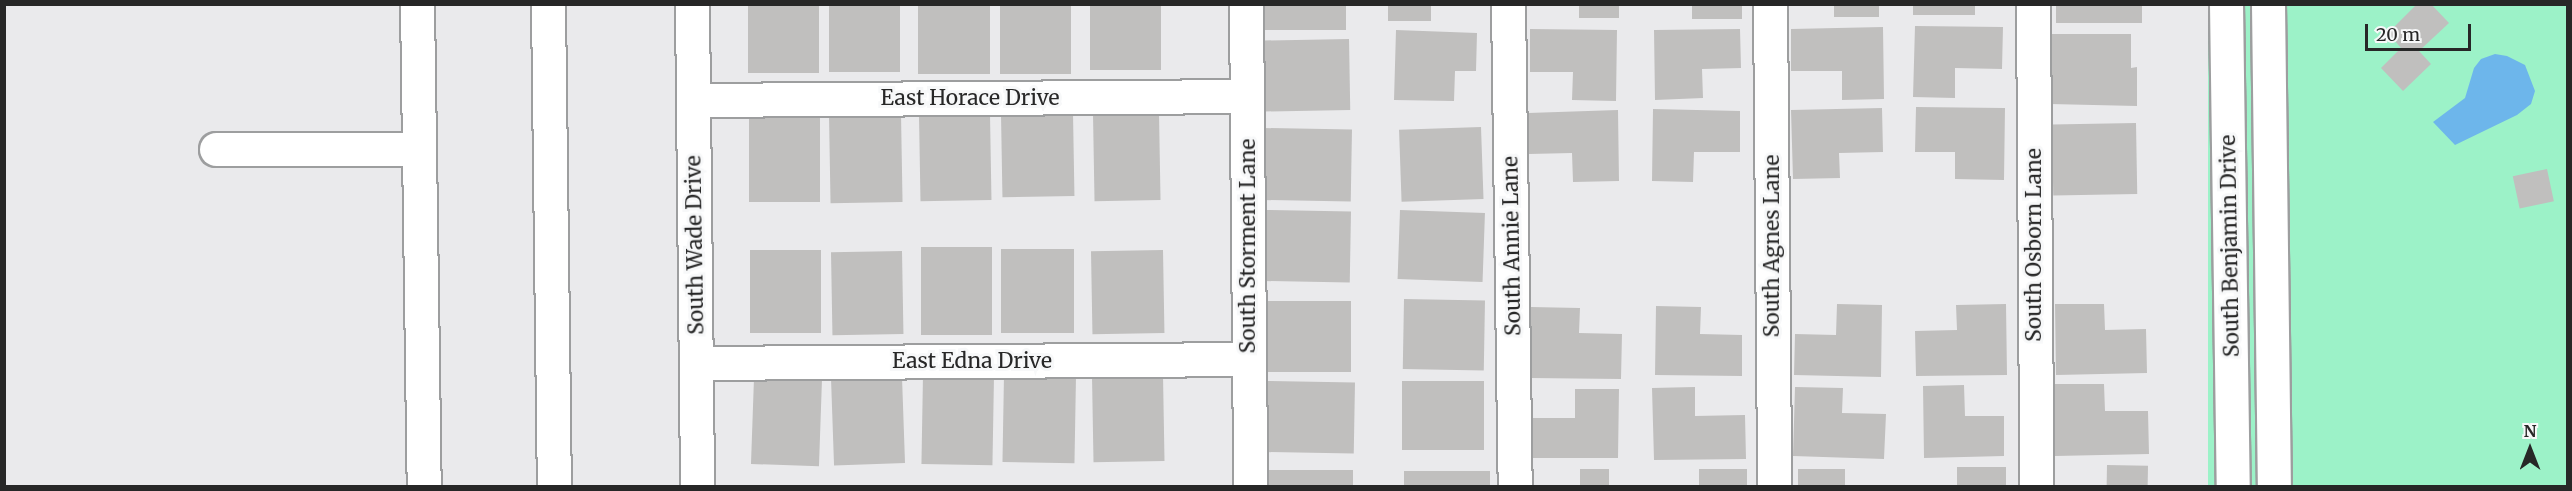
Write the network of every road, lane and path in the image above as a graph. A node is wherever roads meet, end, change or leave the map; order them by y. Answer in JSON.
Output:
{"nodes":[{"id":1,"x":417,"y":4,"type":"edge"},
{"id":2,"x":548,"y":4,"type":"edge"},
{"id":3,"x":692,"y":4,"type":"edge"},
{"id":4,"x":1246,"y":4,"type":"edge"},
{"id":5,"x":1508,"y":4,"type":"edge"},
{"id":6,"x":1770,"y":4,"type":"edge"},
{"id":7,"x":2033,"y":4,"type":"edge"},
{"id":8,"x":2226,"y":4,"type":"edge"},
{"id":9,"x":2268,"y":4,"type":"edge"},
{"id":10,"x":1247,"y":96,"type":"junction"},
{"id":11,"x":694,"y":100,"type":"junction"},
{"id":12,"x":216,"y":149,"type":"dead end"},
{"id":13,"x":419,"y":149,"type":"junction"},
{"id":14,"x":1249,"y":359,"type":"junction"},
{"id":15,"x":696,"y":363,"type":"junction"},
{"id":16,"x":424,"y":486,"type":"edge"},
{"id":17,"x":554,"y":486,"type":"edge"},
{"id":18,"x":697,"y":486,"type":"edge"},
{"id":19,"x":1250,"y":486,"type":"edge"},
{"id":20,"x":1515,"y":486,"type":"edge"},
{"id":21,"x":1774,"y":486,"type":"edge"},
{"id":22,"x":2036,"y":486,"type":"edge"},
{"id":23,"x":2233,"y":486,"type":"edge"},
{"id":24,"x":2274,"y":486,"type":"edge"}],
"edges":[{"from":1,"to":13,"type":"street"},
{"from":2,"to":17,"type":"street"},
{"from":3,"to":11,"type":"street","name":"South Wade Drive"},
{"from":4,"to":10,"type":"street","name":"South Storment Lane"},
{"from":5,"to":20,"type":"street","name":"South Annie Lane"},
{"from":6,"to":21,"type":"street","name":"South Agnes Lane"},
{"from":7,"to":22,"type":"street","name":"South Osborn Lane"},
{"from":8,"to":23,"type":"street","name":"South Benjamin Drive"},
{"from":9,"to":24,"type":"street","name":"South Benjamin Drive"},
{"from":10,"to":11,"type":"street","name":"East Horace Drive"},
{"from":10,"to":14,"type":"street","name":"South Storment Lane"},
{"from":11,"to":15,"type":"street","name":"South Wade Drive"},
{"from":12,"to":13,"type":"street"},
{"from":13,"to":16,"type":"street"},
{"from":14,"to":15,"type":"street","name":"East Edna Drive"},
{"from":14,"to":19,"type":"street","name":"South Storment Lane"},
{"from":15,"to":18,"type":"street","name":"South Wade Drive"}]}
